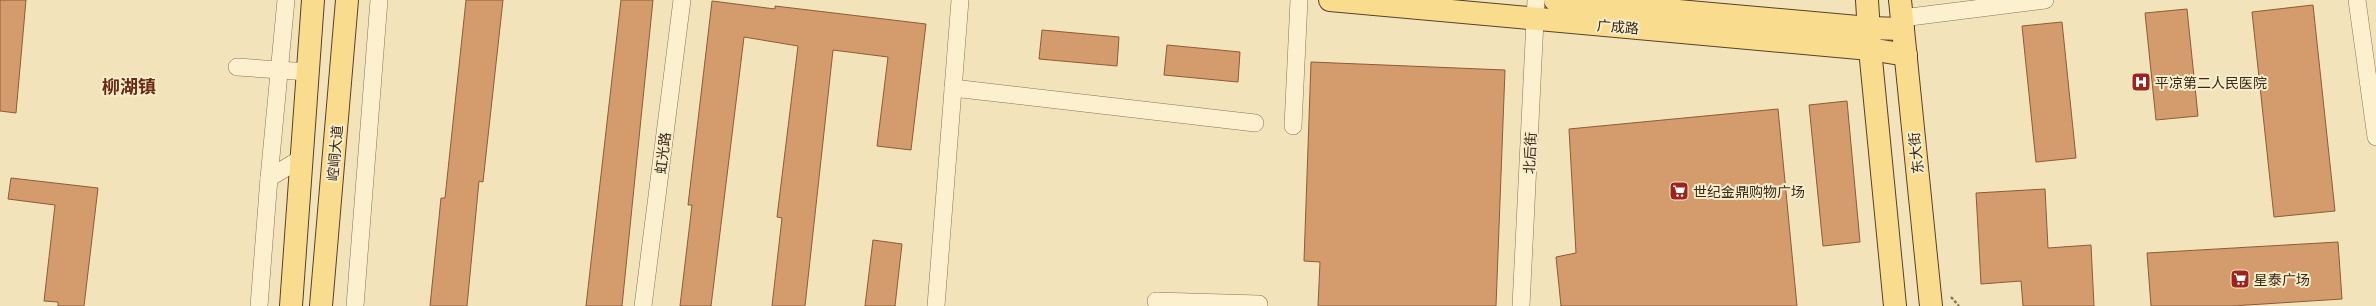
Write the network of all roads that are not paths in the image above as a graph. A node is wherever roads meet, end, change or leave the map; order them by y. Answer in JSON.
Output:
{"nodes":[{"id":1,"x":286,"y":0,"type":"edge"},
{"id":2,"x":313,"y":0,"type":"edge"},
{"id":3,"x":347,"y":0,"type":"edge"},
{"id":4,"x":379,"y":0,"type":"edge"},
{"id":5,"x":682,"y":0,"type":"edge"},
{"id":6,"x":960,"y":0,"type":"edge"},
{"id":7,"x":1299,"y":0,"type":"edge"},
{"id":8,"x":1330,"y":0,"type":"edge"},
{"id":9,"x":1555,"y":0,"type":"edge"},
{"id":10,"x":1867,"y":0,"type":"edge"},
{"id":11,"x":2045,"y":0,"type":"edge"},
{"id":12,"x":2357,"y":0,"type":"edge"},
{"id":13,"x":1535,"y":9,"type":"edge"},
{"id":14,"x":1902,"y":16,"type":"edge"},
{"id":15,"x":1869,"y":38,"type":"junction"},
{"id":16,"x":1906,"y":55,"type":"junction"},
{"id":17,"x":237,"y":66,"type":"dead end"},
{"id":18,"x":279,"y":71,"type":"junction"},
{"id":19,"x":308,"y":72,"type":"junction"},
{"id":20,"x":953,"y":88,"type":"junction"},
{"id":21,"x":1255,"y":123,"type":"dead end"},
{"id":22,"x":1293,"y":126,"type":"dead end"},
{"id":23,"x":2376,"y":137,"type":"edge"},
{"id":24,"x":302,"y":158,"type":"junction"},
{"id":25,"x":269,"y":178,"type":"junction"},
{"id":26,"x":1157,"y":303,"type":"edge"},
{"id":27,"x":1259,"y":304,"type":"dead end"},
{"id":28,"x":259,"y":306,"type":"edge"},
{"id":29,"x":291,"y":306,"type":"edge"},
{"id":30,"x":321,"y":306,"type":"edge"},
{"id":31,"x":354,"y":306,"type":"edge"},
{"id":32,"x":643,"y":306,"type":"edge"},
{"id":33,"x":936,"y":306,"type":"edge"},
{"id":34,"x":1521,"y":306,"type":"edge"},
{"id":35,"x":1895,"y":306,"type":"edge"},
{"id":36,"x":1931,"y":306,"type":"edge"}],
"edges":[{"from":1,"to":18,"type":"street"},
{"from":2,"to":19,"type":"main road"},
{"from":3,"to":30,"type":"main road","name":"崆峒大道"},
{"from":4,"to":31,"type":"street"},
{"from":5,"to":32,"type":"street","name":"虹光路"},
{"from":6,"to":20,"type":"street"},
{"from":7,"to":22,"type":"street"},
{"from":8,"to":13,"type":"main road","name":"广成路"},
{"from":9,"to":15,"type":"main road","name":"广成路"},
{"from":10,"to":15,"type":"main road"},
{"from":11,"to":14,"type":"street"},
{"from":12,"to":23,"type":"street"},
{"from":13,"to":15,"type":"main road","name":"广成路"},
{"from":13,"to":34,"type":"street","name":"北后街"},
{"from":14,"to":15,"type":"main road","name":"广成路"},
{"from":14,"to":16,"type":"main road","name":"东大街"},
{"from":15,"to":16,"type":"main road","name":"广成路"},
{"from":15,"to":35,"type":"main road"},
{"from":16,"to":36,"type":"main road","name":"东大街"},
{"from":17,"to":18,"type":"street"},
{"from":18,"to":19,"type":"street"},
{"from":18,"to":25,"type":"street"},
{"from":19,"to":24,"type":"main road"},
{"from":20,"to":21,"type":"street"},
{"from":20,"to":33,"type":"street"},
{"from":24,"to":25,"type":"street"},
{"from":24,"to":29,"type":"main road"},
{"from":25,"to":28,"type":"street"},
{"from":26,"to":27,"type":"street"}]}
